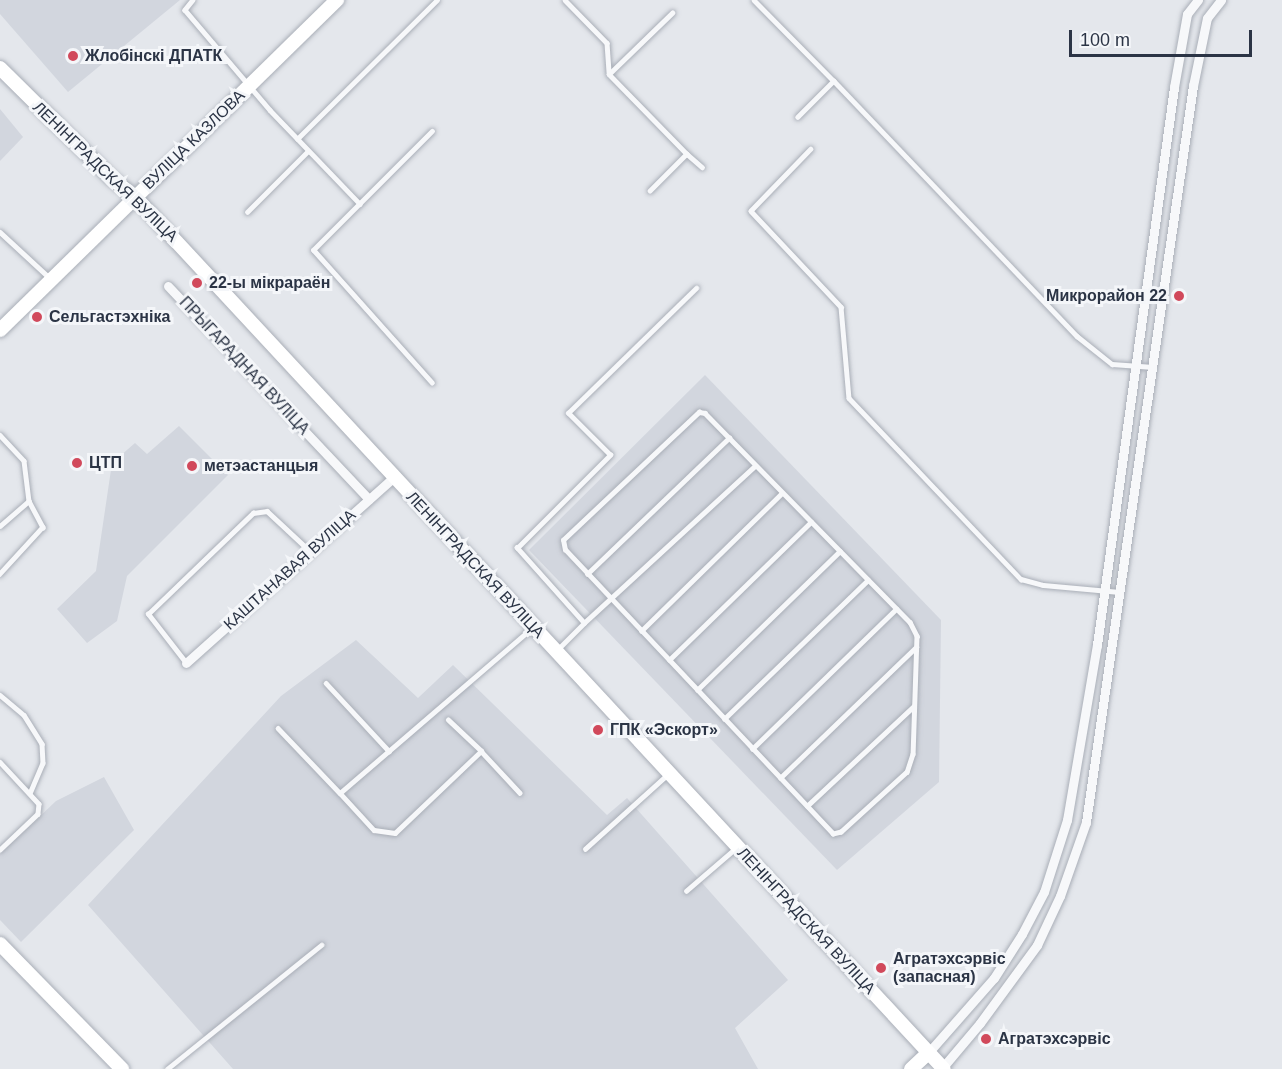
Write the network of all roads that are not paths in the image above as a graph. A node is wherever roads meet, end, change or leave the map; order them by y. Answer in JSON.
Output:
{"nodes":[{"id":1,"x":193,"y":0,"type":"edge"},
{"id":2,"x":337,"y":0,"type":"edge"},
{"id":3,"x":437,"y":0,"type":"edge"},
{"id":4,"x":565,"y":0,"type":"edge"},
{"id":5,"x":575,"y":0,"type":"edge"},
{"id":6,"x":754,"y":0,"type":"edge"},
{"id":7,"x":1198,"y":0,"type":"edge"},
{"id":8,"x":1221,"y":0,"type":"edge"},
{"id":9,"x":570,"y":5,"type":"junction"},
{"id":10,"x":672,"y":13,"type":"dead end"},
{"id":11,"x":0,"y":68,"type":"edge"},
{"id":12,"x":609,"y":74,"type":"junction"},
{"id":13,"x":834,"y":81,"type":"junction"},
{"id":14,"x":249,"y":86,"type":"junction"},
{"id":15,"x":798,"y":117,"type":"dead end"},
{"id":16,"x":432,"y":131,"type":"dead end"},
{"id":17,"x":297,"y":139,"type":"junction"},
{"id":18,"x":812,"y":149,"type":"dead end"},
{"id":19,"x":308,"y":151,"type":"junction"},
{"id":20,"x":687,"y":154,"type":"junction"},
{"id":21,"x":702,"y":167,"type":"dead end"},
{"id":22,"x":650,"y":191,"type":"dead end"},
{"id":23,"x":135,"y":197,"type":"junction"},
{"id":24,"x":360,"y":204,"type":"junction"},
{"id":25,"x":247,"y":212,"type":"dead end"},
{"id":26,"x":0,"y":232,"type":"edge"},
{"id":27,"x":51,"y":279,"type":"junction"},
{"id":28,"x":168,"y":286,"type":"dead end"},
{"id":29,"x":696,"y":288,"type":"dead end"},
{"id":30,"x":0,"y":330,"type":"edge"},
{"id":31,"x":1133,"y":366,"type":"junction"},
{"id":32,"x":1153,"y":367,"type":"junction"},
{"id":33,"x":432,"y":383,"type":"dead end"},
{"id":34,"x":0,"y":435,"type":"edge"},
{"id":35,"x":729,"y":438,"type":"junction"},
{"id":36,"x":756,"y":466,"type":"junction"},
{"id":37,"x":393,"y":478,"type":"junction"},
{"id":38,"x":782,"y":493,"type":"junction"},
{"id":39,"x":369,"y":499,"type":"junction"},
{"id":40,"x":29,"y":501,"type":"junction"},
{"id":41,"x":811,"y":522,"type":"junction"},
{"id":42,"x":0,"y":526,"type":"edge"},
{"id":43,"x":840,"y":551,"type":"junction"},
{"id":44,"x":311,"y":552,"type":"junction"},
{"id":45,"x":0,"y":574,"type":"edge"},
{"id":46,"x":587,"y":574,"type":"junction"},
{"id":47,"x":868,"y":580,"type":"junction"},
{"id":48,"x":1104,"y":590,"type":"junction"},
{"id":49,"x":1121,"y":592,"type":"junction"},
{"id":50,"x":611,"y":600,"type":"junction"},
{"id":51,"x":896,"y":609,"type":"junction"},
{"id":52,"x":584,"y":623,"type":"junction"},
{"id":53,"x":532,"y":627,"type":"junction"},
{"id":54,"x":641,"y":631,"type":"junction"},
{"id":55,"x":916,"y":647,"type":"junction"},
{"id":56,"x":555,"y":652,"type":"junction"},
{"id":57,"x":669,"y":660,"type":"junction"},
{"id":58,"x":186,"y":663,"type":"joint"},
{"id":59,"x":326,"y":683,"type":"dead end"},
{"id":60,"x":697,"y":690,"type":"junction"},
{"id":61,"x":0,"y":695,"type":"edge"},
{"id":62,"x":914,"y":706,"type":"junction"},
{"id":63,"x":724,"y":719,"type":"junction"},
{"id":64,"x":448,"y":720,"type":"dead end"},
{"id":65,"x":278,"y":728,"type":"dead end"},
{"id":66,"x":752,"y":748,"type":"junction"},
{"id":67,"x":389,"y":751,"type":"junction"},
{"id":68,"x":481,"y":751,"type":"junction"},
{"id":69,"x":0,"y":762,"type":"edge"},
{"id":70,"x":669,"y":774,"type":"junction"},
{"id":71,"x":780,"y":778,"type":"junction"},
{"id":72,"x":30,"y":793,"type":"junction"},
{"id":73,"x":340,"y":793,"type":"junction"},
{"id":74,"x":520,"y":793,"type":"dead end"},
{"id":75,"x":807,"y":806,"type":"junction"},
{"id":76,"x":736,"y":847,"type":"junction"},
{"id":77,"x":585,"y":849,"type":"dead end"},
{"id":78,"x":0,"y":850,"type":"edge"},
{"id":79,"x":686,"y":891,"type":"dead end"},
{"id":80,"x":0,"y":944,"type":"edge"},
{"id":81,"x":321,"y":945,"type":"dead end"},
{"id":82,"x":928,"y":1053,"type":"junction"},
{"id":83,"x":942,"y":1068,"type":"edge"},
{"id":84,"x":122,"y":1069,"type":"edge"},
{"id":85,"x":167,"y":1069,"type":"edge"},
{"id":86,"x":911,"y":1069,"type":"edge"}],
"edges":[{"from":1,"to":14,"type":"lane"},
{"from":2,"to":14,"type":"main road","name":"ВУЛІЦА КАЗЛОВА"},
{"from":3,"to":17,"type":"lane"},
{"from":4,"to":9,"type":"lane"},
{"from":5,"to":9,"type":"lane"},
{"from":6,"to":13,"type":"lane"},
{"from":7,"to":31,"type":"street"},
{"from":8,"to":32,"type":"street"},
{"from":9,"to":12,"type":"lane"},
{"from":10,"to":12,"type":"lane"},
{"from":11,"to":23,"type":"main road","name":"ЛЕНІНГРАДСКАЯ ВУЛІЦА"},
{"from":12,"to":20,"type":"lane"},
{"from":13,"to":15,"type":"lane"},
{"from":13,"to":31,"type":"lane"},
{"from":14,"to":17,"type":"lane"},
{"from":14,"to":23,"type":"main road","name":"ВУЛІЦА КАЗЛОВА"},
{"from":16,"to":24,"type":"lane"},
{"from":17,"to":19,"type":"lane"},
{"from":18,"to":48,"type":"lane"},
{"from":19,"to":24,"type":"lane"},
{"from":19,"to":25,"type":"lane"},
{"from":20,"to":21,"type":"lane"},
{"from":20,"to":22,"type":"lane"},
{"from":23,"to":27,"type":"main road","name":"ВУЛІЦА КАЗЛОВА"},
{"from":23,"to":37,"type":"main road","name":"ЛЕНІНГРАДСКАЯ ВУЛІЦА"},
{"from":24,"to":33,"type":"lane"},
{"from":26,"to":27,"type":"lane"},
{"from":27,"to":30,"type":"main road","name":"ВУЛІЦА КАЗЛОВА"},
{"from":28,"to":39,"type":"street","name":"ПРЫГАРАДНАЯ ВУЛІЦА"},
{"from":29,"to":52,"type":"lane"},
{"from":31,"to":32,"type":"lane"},
{"from":31,"to":48,"type":"street"},
{"from":32,"to":49,"type":"street"},
{"from":34,"to":40,"type":"lane"},
{"from":35,"to":36,"type":"lane"},
{"from":35,"to":46,"type":"lane"},
{"from":35,"to":46,"type":"lane"},
{"from":36,"to":38,"type":"lane"},
{"from":36,"to":50,"type":"lane"},
{"from":37,"to":39,"type":"street","name":"КАШТАНАВАЯ ВУЛІЦА"},
{"from":37,"to":53,"type":"main road","name":"ЛЕНІНГРАДСКАЯ ВУЛІЦА"},
{"from":38,"to":41,"type":"lane"},
{"from":38,"to":54,"type":"lane"},
{"from":39,"to":44,"type":"street","name":"КАШТАНАВАЯ ВУЛІЦА"},
{"from":40,"to":42,"type":"lane"},
{"from":40,"to":45,"type":"lane"},
{"from":41,"to":43,"type":"lane"},
{"from":41,"to":57,"type":"lane"},
{"from":43,"to":47,"type":"lane"},
{"from":43,"to":60,"type":"lane"},
{"from":44,"to":58,"type":"street","name":"КАШТАНАВАЯ ВУЛІЦА"},
{"from":44,"to":58,"type":"lane"},
{"from":46,"to":50,"type":"lane"},
{"from":47,"to":51,"type":"lane"},
{"from":47,"to":63,"type":"lane"},
{"from":48,"to":49,"type":"lane"},
{"from":48,"to":82,"type":"street"},
{"from":49,"to":83,"type":"street"},
{"from":50,"to":52,"type":"lane"},
{"from":50,"to":54,"type":"lane"},
{"from":51,"to":55,"type":"lane"},
{"from":51,"to":66,"type":"lane"},
{"from":52,"to":56,"type":"lane"},
{"from":53,"to":56,"type":"main road","name":"ЛЕНІНГРАДСКАЯ ВУЛІЦА"},
{"from":53,"to":67,"type":"lane"},
{"from":54,"to":57,"type":"lane"},
{"from":55,"to":62,"type":"lane"},
{"from":55,"to":71,"type":"lane"},
{"from":56,"to":70,"type":"main road","name":"ЛЕНІНГРАДСКАЯ ВУЛІЦА"},
{"from":57,"to":60,"type":"lane"},
{"from":59,"to":67,"type":"lane"},
{"from":60,"to":63,"type":"lane"},
{"from":61,"to":72,"type":"lane"},
{"from":62,"to":75,"type":"lane"},
{"from":62,"to":75,"type":"lane"},
{"from":63,"to":66,"type":"lane"},
{"from":64,"to":68,"type":"lane"},
{"from":65,"to":73,"type":"lane"},
{"from":66,"to":71,"type":"lane"},
{"from":67,"to":73,"type":"lane"},
{"from":68,"to":73,"type":"lane"},
{"from":68,"to":74,"type":"lane"},
{"from":69,"to":72,"type":"lane"},
{"from":70,"to":76,"type":"main road","name":"ЛЕНІНГРАДСКАЯ ВУЛІЦА"},
{"from":70,"to":77,"type":"lane"},
{"from":71,"to":75,"type":"lane"},
{"from":72,"to":78,"type":"lane"},
{"from":76,"to":79,"type":"lane"},
{"from":76,"to":82,"type":"main road","name":"ЛЕНІНГРАДСКАЯ ВУЛІЦА"},
{"from":80,"to":84,"type":"main road"},
{"from":81,"to":85,"type":"lane"},
{"from":82,"to":83,"type":"main road","name":"ЛЕНІНГРАДСКАЯ ВУЛІЦА"},
{"from":82,"to":86,"type":"main road"}]}
